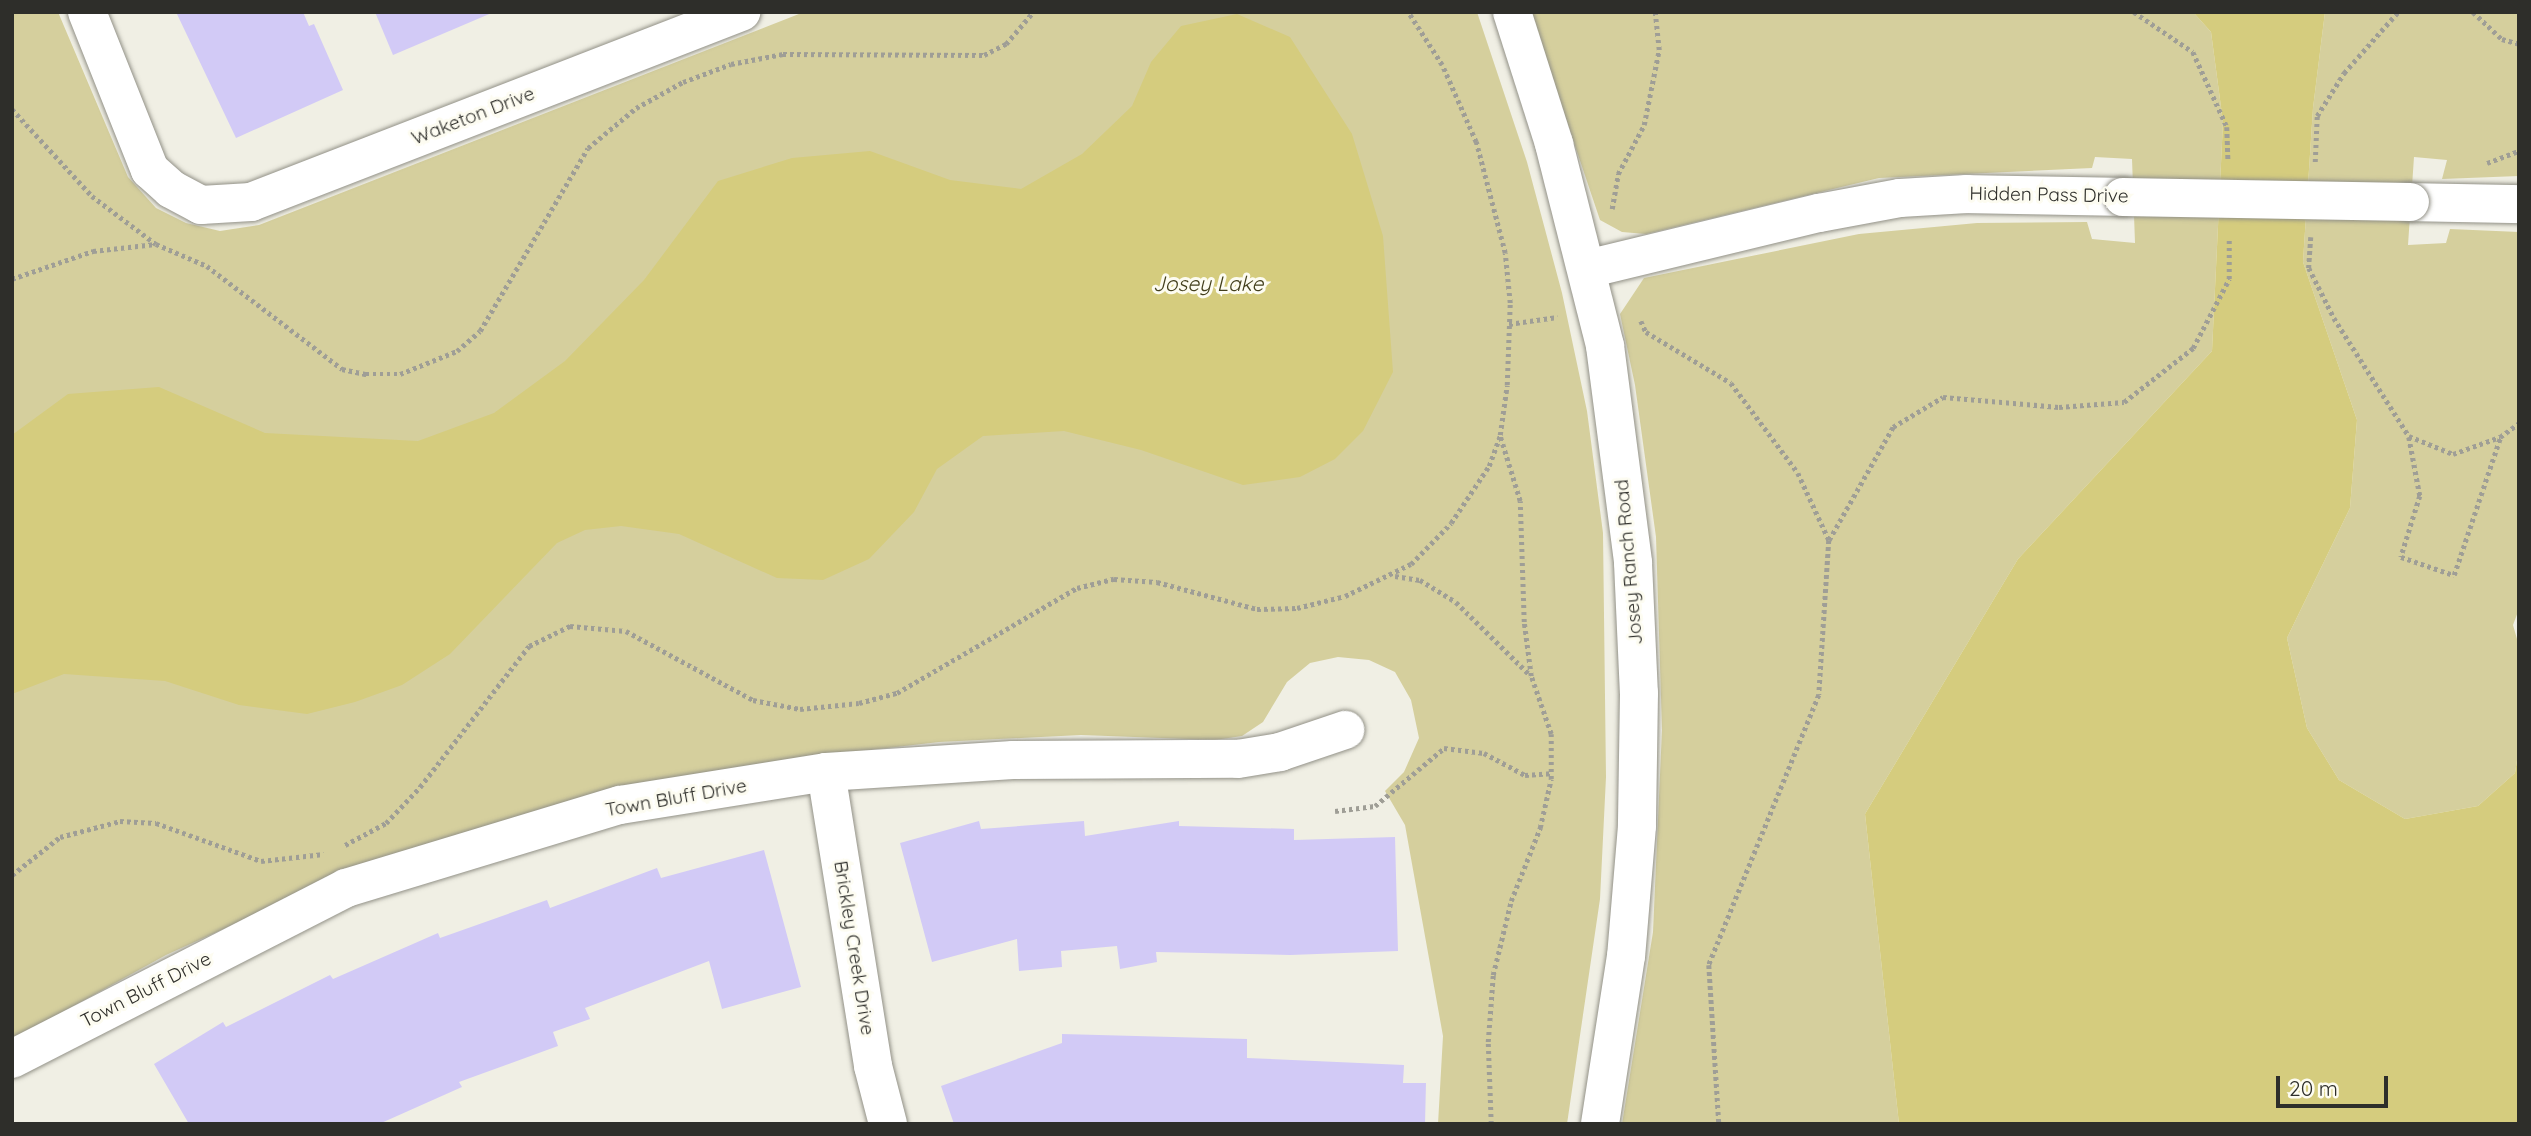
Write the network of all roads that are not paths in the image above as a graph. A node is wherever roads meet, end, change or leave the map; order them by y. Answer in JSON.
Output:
{"nodes":[{"id":1,"x":87,"y":12,"type":"edge"},
{"id":2,"x":741,"y":12,"type":"edge"},
{"id":3,"x":1511,"y":12,"type":"edge"},
{"id":4,"x":2519,"y":204,"type":"edge"},
{"id":5,"x":1587,"y":269,"type":"junction"},
{"id":6,"x":1345,"y":730,"type":"dead end"},
{"id":7,"x":826,"y":772,"type":"junction"},
{"id":8,"x":12,"y":1059,"type":"edge"},
{"id":9,"x":888,"y":1124,"type":"edge"},
{"id":10,"x":1600,"y":1124,"type":"edge"}],
"edges":[{"from":1,"to":2,"type":"street","name":"Waketon Drive"},
{"from":3,"to":5,"type":"street","name":"Josey Ranch Road"},
{"from":4,"to":5,"type":"street","name":"Hidden Pass Drive","bridge":true},
{"from":5,"to":10,"type":"street","name":"Josey Ranch Road"},
{"from":6,"to":7,"type":"street","name":"Town Bluff Drive"},
{"from":7,"to":8,"type":"street","name":"Town Bluff Drive"},
{"from":7,"to":9,"type":"street","name":"Brickley Creek Drive"}]}
